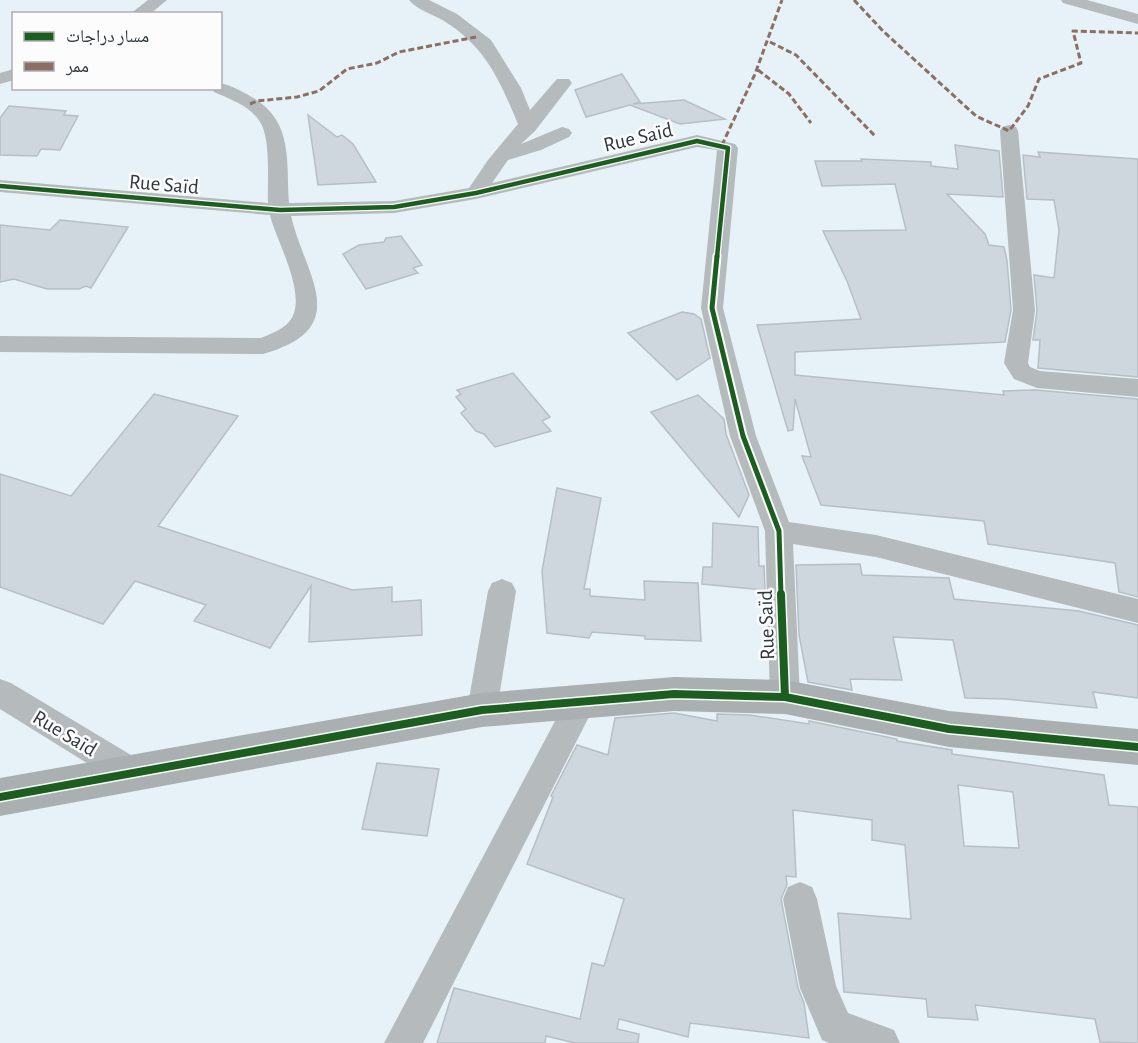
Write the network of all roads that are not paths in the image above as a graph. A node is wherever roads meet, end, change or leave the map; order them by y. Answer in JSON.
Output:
{"nodes":[{"id":1,"x":159,"y":0,"type":"edge"},
{"id":2,"x":417,"y":0,"type":"edge"},
{"id":3,"x":1069,"y":0,"type":"edge"},
{"id":4,"x":141,"y":12,"type":"edge"},
{"id":5,"x":1138,"y":19,"type":"edge"},
{"id":6,"x":563,"y":83,"type":"dead end"},
{"id":7,"x":222,"y":89,"type":"edge"},
{"id":8,"x":528,"y":127,"type":"junction"},
{"id":9,"x":1010,"y":132,"type":"dead end"},
{"id":10,"x":562,"y":133,"type":"dead end"},
{"id":11,"x":500,"y":156,"type":"junction"},
{"id":12,"x":0,"y":186,"type":"edge"},
{"id":13,"x":476,"y":193,"type":"junction"},
{"id":14,"x":280,"y":210,"type":"junction"},
{"id":15,"x":0,"y":344,"type":"edge"},
{"id":16,"x":1138,"y":388,"type":"edge"},
{"id":17,"x":779,"y":531,"type":"junction"},
{"id":18,"x":502,"y":591,"type":"dead end"},
{"id":19,"x":1138,"y":611,"type":"edge"},
{"id":20,"x":0,"y":693,"type":"edge"},
{"id":21,"x":785,"y":697,"type":"junction"},
{"id":22,"x":582,"y":701,"type":"junction"},
{"id":23,"x":482,"y":710,"type":"junction"},
{"id":24,"x":1138,"y":747,"type":"edge"},
{"id":25,"x":130,"y":772,"type":"junction"},
{"id":26,"x":0,"y":797,"type":"edge"},
{"id":27,"x":801,"y":899,"type":"dead end"},
{"id":28,"x":403,"y":1043,"type":"edge"},
{"id":29,"x":881,"y":1043,"type":"edge"}],
"edges":[{"from":1,"to":4,"type":"street"},
{"from":2,"to":8,"type":"street"},
{"from":3,"to":5,"type":"street"},
{"from":6,"to":8,"type":"street"},
{"from":7,"to":14,"type":"street"},
{"from":8,"to":11,"type":"street"},
{"from":9,"to":16,"type":"street"},
{"from":10,"to":11,"type":"street"},
{"from":11,"to":13,"type":"street"},
{"from":12,"to":14,"type":"street","name":"Rue Saïd"},
{"from":13,"to":14,"type":"street","name":"Rue Saïd"},
{"from":13,"to":17,"type":"street","name":"Rue Saïd"},
{"from":14,"to":15,"type":"street"},
{"from":17,"to":19,"type":"street"},
{"from":17,"to":21,"type":"street","name":"Rue Saïd"},
{"from":18,"to":23,"type":"street"},
{"from":20,"to":25,"type":"street","name":"Rue Saïd"},
{"from":21,"to":22,"type":"street"},
{"from":21,"to":24,"type":"street"},
{"from":22,"to":23,"type":"street"},
{"from":22,"to":28,"type":"street"},
{"from":23,"to":25,"type":"street"},
{"from":25,"to":26,"type":"street"},
{"from":27,"to":29,"type":"street"}]}
